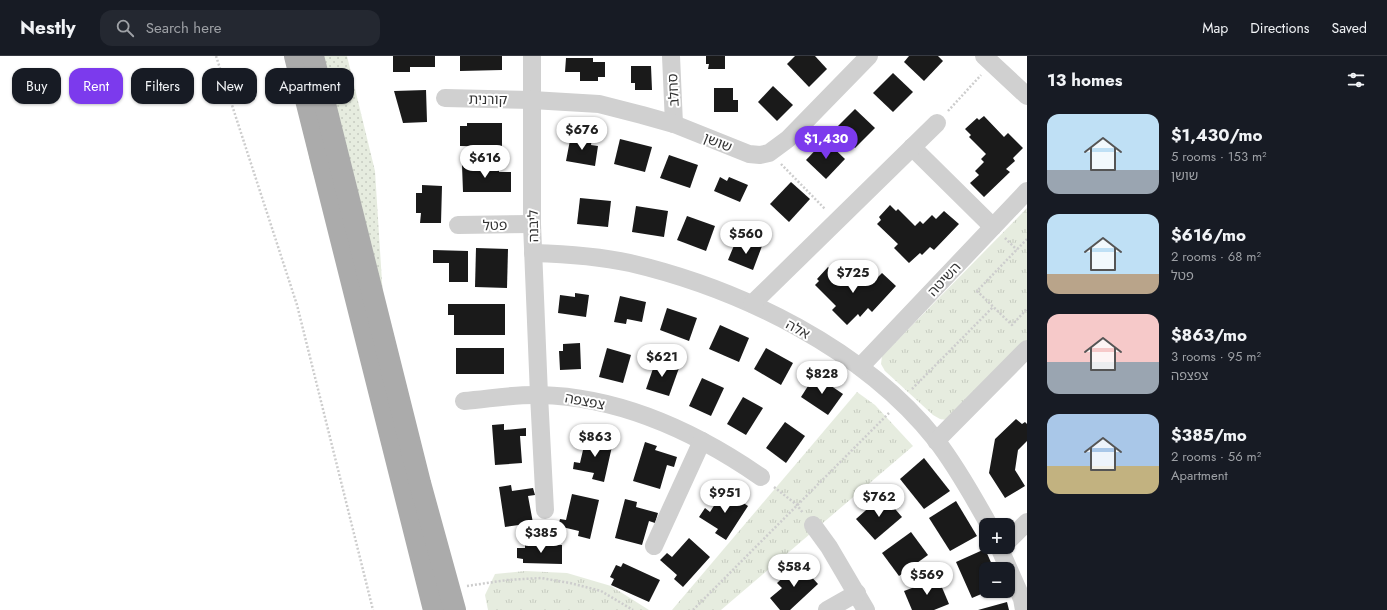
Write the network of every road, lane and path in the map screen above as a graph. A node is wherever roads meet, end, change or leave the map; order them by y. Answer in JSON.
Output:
{"nodes":[{"id":1,"x":216,"y":56,"type":"edge"},
{"id":2,"x":295,"y":56,"type":"edge"},
{"id":3,"x":313,"y":56,"type":"edge"},
{"id":4,"x":532,"y":56,"type":"edge"},
{"id":5,"x":671,"y":56,"type":"edge"},
{"id":6,"x":863,"y":58,"type":"edge"},
{"id":7,"x":991,"y":58,"type":"edge"},
{"id":8,"x":1027,"y":96,"type":"edge"},
{"id":9,"x":445,"y":98,"type":"dead end"},
{"id":10,"x":532,"y":100,"type":"junction"},
{"id":11,"x":937,"y":123,"type":"joint"},
{"id":12,"x":674,"y":124,"type":"junction"},
{"id":13,"x":912,"y":147,"type":"junction"},
{"id":14,"x":769,"y":153,"type":"junction"},
{"id":15,"x":1027,"y":191,"type":"edge"},
{"id":16,"x":837,"y":221,"type":"junction"},
{"id":17,"x":532,"y":224,"type":"junction"},
{"id":18,"x":458,"y":225,"type":"dead end"},
{"id":19,"x":993,"y":227,"type":"junction"},
{"id":20,"x":1027,"y":239,"type":"edge"},
{"id":21,"x":534,"y":253,"type":"junction"},
{"id":22,"x":752,"y":304,"type":"junction"},
{"id":23,"x":993,"y":307,"type":"junction"},
{"id":24,"x":1027,"y":309,"type":"edge"},
{"id":25,"x":1027,"y":349,"type":"edge"},
{"id":26,"x":860,"y":367,"type":"junction"},
{"id":27,"x":539,"y":395,"type":"junction"},
{"id":28,"x":464,"y":401,"type":"dead end"},
{"id":29,"x":900,"y":401,"type":"junction"},
{"id":30,"x":702,"y":441,"type":"junction"},
{"id":31,"x":936,"y":441,"type":"junction"},
{"id":32,"x":761,"y":477,"type":"joint"},
{"id":33,"x":797,"y":505,"type":"junction"},
{"id":34,"x":545,"y":510,"type":"dead end"},
{"id":35,"x":985,"y":518,"type":"edge"},
{"id":36,"x":1027,"y":522,"type":"edge"},
{"id":37,"x":813,"y":525,"type":"joint"},
{"id":38,"x":1015,"y":534,"type":"edge"},
{"id":39,"x":654,"y":546,"type":"dead end"},
{"id":40,"x":1006,"y":554,"type":"edge"},
{"id":41,"x":449,"y":589,"type":"junction"},
{"id":42,"x":857,"y":593,"type":"junction"},
{"id":43,"x":373,"y":610,"type":"edge"},
{"id":44,"x":434,"y":610,"type":"edge"},
{"id":45,"x":455,"y":610,"type":"edge"},
{"id":46,"x":633,"y":610,"type":"edge"},
{"id":47,"x":693,"y":610,"type":"edge"},
{"id":48,"x":828,"y":610,"type":"edge"},
{"id":49,"x":866,"y":610,"type":"edge"},
{"id":50,"x":1024,"y":610,"type":"edge"}],
"edges":[{"from":1,"to":43,"type":"path"},
{"from":2,"to":44,"type":"main road"},
{"from":3,"to":41,"type":"main road"},
{"from":4,"to":10,"type":"street","name":"ליבנה"},
{"from":5,"to":12,"type":"street","name":"סחלב"},
{"from":6,"to":14,"type":"street"},
{"from":7,"to":8,"type":"street"},
{"from":7,"to":11,"type":"path"},
{"from":9,"to":10,"type":"street","name":"קורנית"},
{"from":10,"to":12,"type":"street","name":"שושן"},
{"from":10,"to":17,"type":"street","name":"ליבנה"},
{"from":11,"to":13,"type":"street"},
{"from":12,"to":14,"type":"street","name":"שושן"},
{"from":13,"to":16,"type":"street"},
{"from":13,"to":19,"type":"street"},
{"from":14,"to":16,"type":"path"},
{"from":15,"to":19,"type":"street","name":"השיטה"},
{"from":16,"to":22,"type":"street"},
{"from":17,"to":18,"type":"street","name":"פטל"},
{"from":17,"to":21,"type":"street","name":"ליבנה"},
{"from":19,"to":26,"type":"street","name":"השיטה"},
{"from":20,"to":23,"type":"path"},
{"from":21,"to":22,"type":"street","name":"אלה"},
{"from":21,"to":27,"type":"street","name":"ליבנה"},
{"from":22,"to":26,"type":"street","name":"אלה"},
{"from":23,"to":24,"type":"path"},
{"from":23,"to":29,"type":"path"},
{"from":25,"to":31,"type":"street"},
{"from":26,"to":29,"type":"street","name":"אלה"},
{"from":27,"to":28,"type":"street","name":"צפצפה"},
{"from":27,"to":30,"type":"street","name":"צפצפה"},
{"from":27,"to":34,"type":"street","name":"ליבנה"},
{"from":29,"to":31,"type":"street","name":"אלה"},
{"from":29,"to":33,"type":"path"},
{"from":30,"to":32,"type":"street","name":"צפצפה"},
{"from":30,"to":39,"type":"street"},
{"from":31,"to":35,"type":"street","name":"אלה"},
{"from":32,"to":33,"type":"path"},
{"from":33,"to":37,"type":"path"},
{"from":33,"to":47,"type":"path"},
{"from":36,"to":38,"type":"street"},
{"from":37,"to":42,"type":"street"},
{"from":40,"to":50,"type":"street"},
{"from":41,"to":45,"type":"main road"},
{"from":41,"to":46,"type":"path"},
{"from":42,"to":48,"type":"street"},
{"from":42,"to":49,"type":"street"}]}
